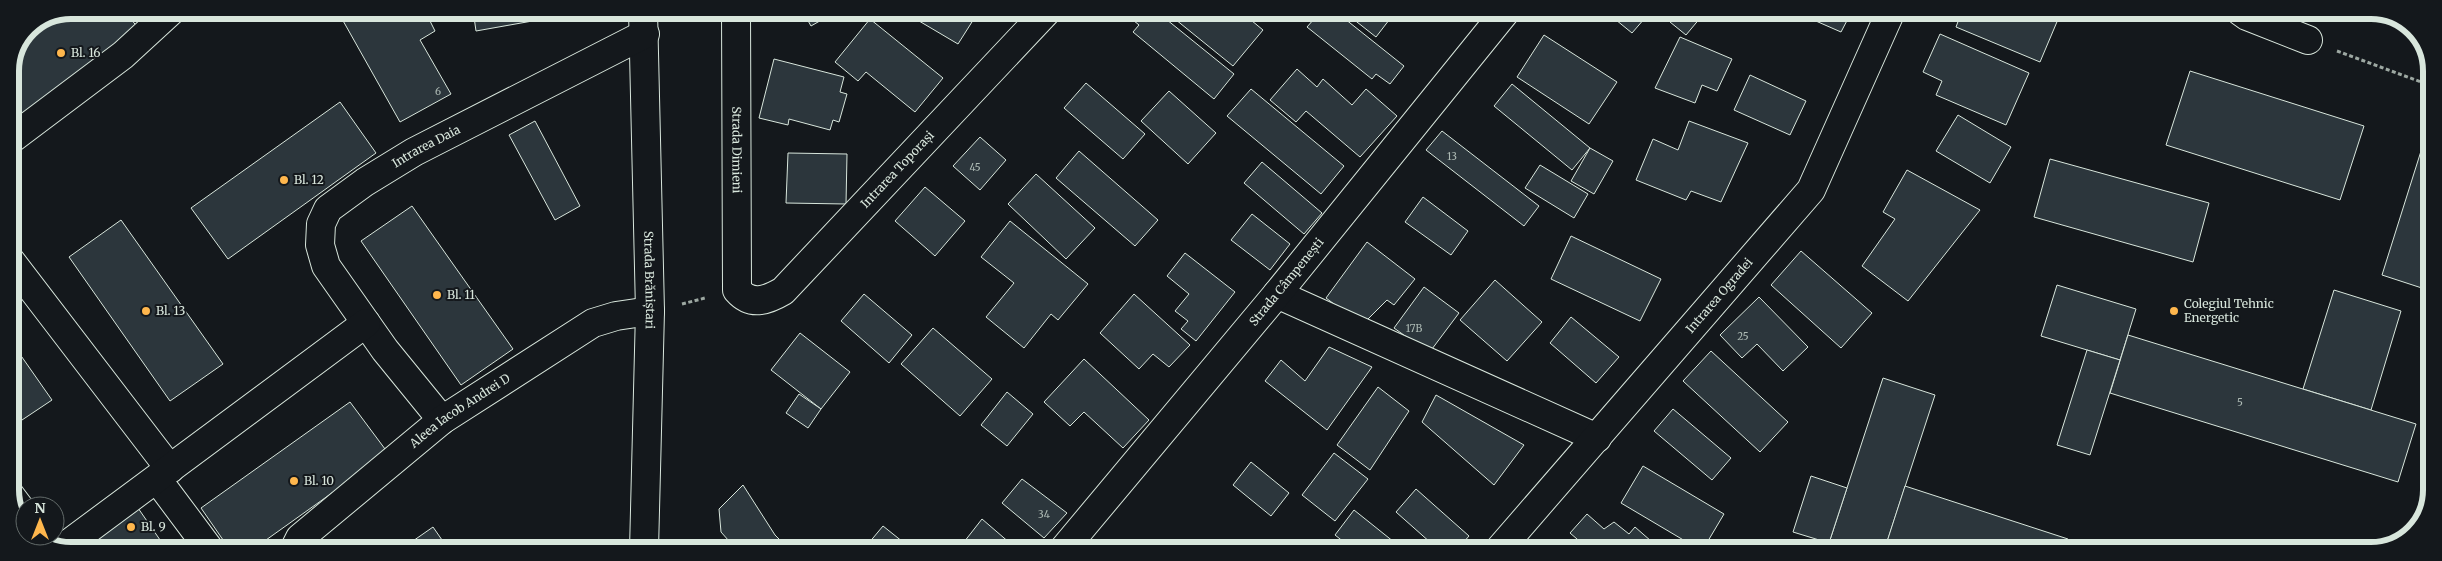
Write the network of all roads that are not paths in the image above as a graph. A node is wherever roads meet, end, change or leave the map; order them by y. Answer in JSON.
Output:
{"nodes":[{"id":1,"x":162,"y":19,"type":"edge"},
{"id":2,"x":736,"y":19,"type":"edge"},
{"id":3,"x":1039,"y":19,"type":"edge"},
{"id":4,"x":1500,"y":19,"type":"edge"},
{"id":5,"x":1887,"y":19,"type":"edge"},
{"id":6,"x":2255,"y":19,"type":"edge"},
{"id":7,"x":644,"y":22,"type":"edge"},
{"id":8,"x":2308,"y":40,"type":"road end"},
{"id":9,"x":19,"y":133,"type":"edge"},
{"id":10,"x":19,"y":273,"type":"edge"},
{"id":11,"x":737,"y":290,"type":"joint"},
{"id":12,"x":1277,"y":294,"type":"junction"},
{"id":13,"x":650,"y":311,"type":"junction"},
{"id":14,"x":366,"y":323,"type":"junction"},
{"id":15,"x":442,"y":420,"type":"junction"},
{"id":16,"x":1597,"y":438,"type":"junction"},
{"id":17,"x":164,"y":474,"type":"junction"},
{"id":18,"x":71,"y":542,"type":"edge"},
{"id":19,"x":205,"y":542,"type":"edge"},
{"id":20,"x":298,"y":542,"type":"edge"},
{"id":21,"x":644,"y":542,"type":"edge"},
{"id":22,"x":1070,"y":542,"type":"edge"},
{"id":23,"x":1505,"y":542,"type":"edge"}],
"edges":[{"from":1,"to":9,"type":"street"},
{"from":2,"to":11,"type":"street","name":"Strada Dimieni"},
{"from":3,"to":11,"type":"street","name":"Intrarea Toporași"},
{"from":4,"to":12,"type":"street","name":"Strada Câmpenești"},
{"from":5,"to":16,"type":"street","name":"Intrarea Ogradei"},
{"from":6,"to":8,"type":"street"},
{"from":7,"to":13,"type":"street","name":"Strada Brăniștari"},
{"from":7,"to":14,"type":"street","name":"Intrarea Daia"},
{"from":10,"to":17,"type":"street"},
{"from":12,"to":16,"type":"street"},
{"from":12,"to":22,"type":"street","name":"Strada Câmpenești"},
{"from":13,"to":15,"type":"street","name":"Aleea Iacob Andrei D"},
{"from":13,"to":21,"type":"street","name":"Strada Brăniștari"},
{"from":14,"to":15,"type":"street","name":"Intrarea Daia"},
{"from":14,"to":17,"type":"street"},
{"from":15,"to":20,"type":"street","name":"Aleea Iacob Andrei D"},
{"from":16,"to":23,"type":"street","name":"Intrarea Ogradei"},
{"from":17,"to":18,"type":"street"},
{"from":17,"to":19,"type":"street"}]}
